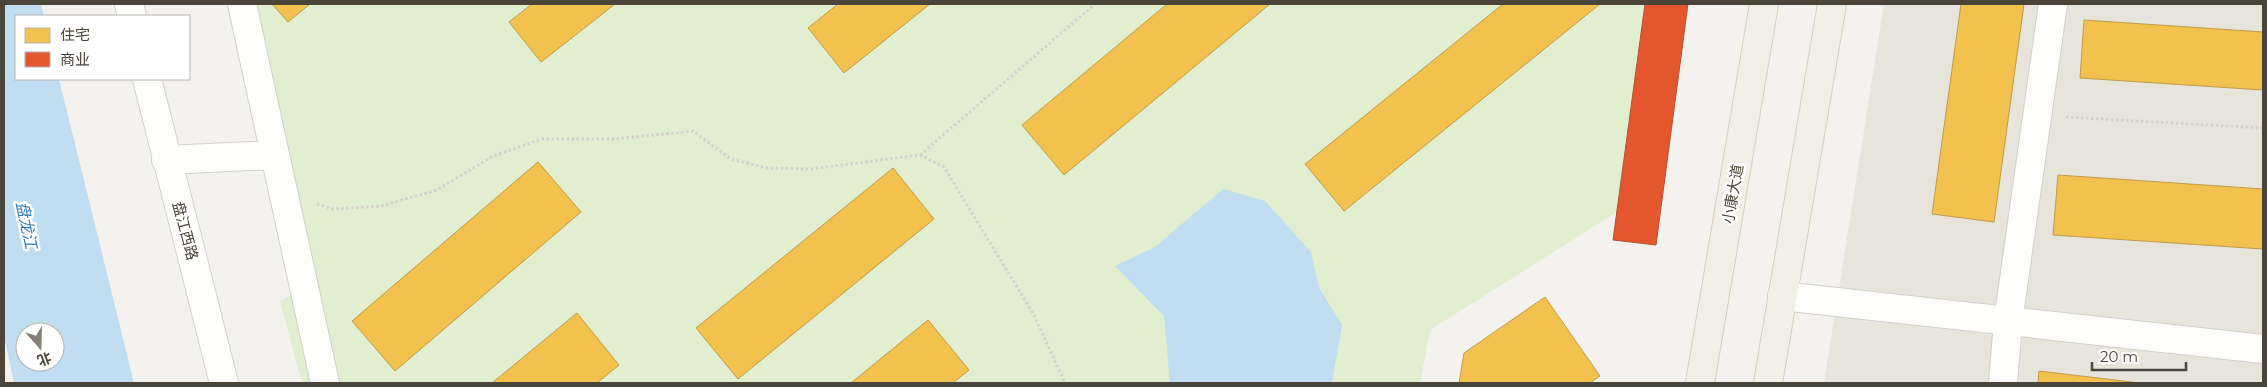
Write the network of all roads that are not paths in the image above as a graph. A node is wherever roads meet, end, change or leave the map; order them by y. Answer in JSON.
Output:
{"nodes":[{"id":1,"x":242,"y":4,"type":"edge"},
{"id":2,"x":1764,"y":4,"type":"edge"},
{"id":3,"x":1832,"y":4,"type":"edge"},
{"id":4,"x":2053,"y":4,"type":"edge"},
{"id":5,"x":147,"y":80,"type":"edge"},
{"id":6,"x":274,"y":155,"type":"junction"},
{"id":7,"x":166,"y":160,"type":"junction"},
{"id":8,"x":1782,"y":296,"type":"junction"},
{"id":9,"x":2008,"y":322,"type":"junction"},
{"id":10,"x":2263,"y":349,"type":"edge"},
{"id":11,"x":224,"y":383,"type":"edge"},
{"id":12,"x":324,"y":383,"type":"edge"},
{"id":13,"x":1700,"y":383,"type":"edge"},
{"id":14,"x":1768,"y":383,"type":"edge"},
{"id":15,"x":2003,"y":383,"type":"edge"}],
"edges":[{"from":1,"to":6,"type":"street"},
{"from":2,"to":13,"type":"main road","name":"小康大道"},
{"from":3,"to":8,"type":"main road"},
{"from":4,"to":9,"type":"street"},
{"from":5,"to":7,"type":"street","name":"盘江西路"},
{"from":6,"to":7,"type":"street"},
{"from":6,"to":12,"type":"street"},
{"from":7,"to":11,"type":"street","name":"盘江西路"},
{"from":8,"to":9,"type":"street"},
{"from":8,"to":14,"type":"main road"},
{"from":9,"to":10,"type":"street"},
{"from":9,"to":15,"type":"street"}]}
